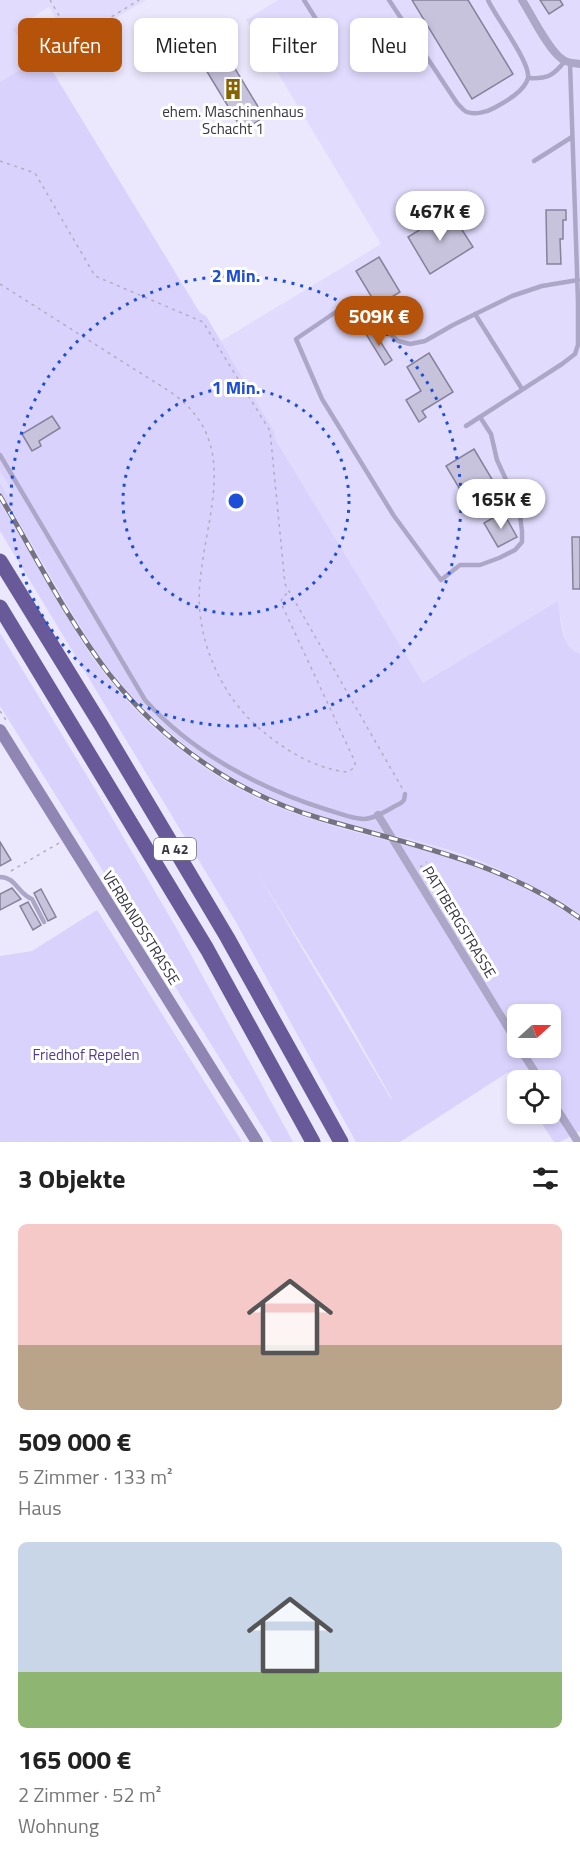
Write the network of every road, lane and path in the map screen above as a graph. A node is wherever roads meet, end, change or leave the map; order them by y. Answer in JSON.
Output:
{"nodes":[{"id":1,"x":50,"y":0,"type":"edge"},
{"id":2,"x":139,"y":0,"type":"edge"},
{"id":3,"x":304,"y":0,"type":"edge"},
{"id":4,"x":389,"y":0,"type":"edge"},
{"id":5,"x":488,"y":0,"type":"edge"},
{"id":6,"x":522,"y":0,"type":"edge"},
{"id":7,"x":315,"y":18,"type":"edge"},
{"id":8,"x":567,"y":62,"type":"junction"},
{"id":9,"x":580,"y":64,"type":"edge"},
{"id":10,"x":528,"y":78,"type":"junction"},
{"id":11,"x":572,"y":137,"type":"junction"},
{"id":12,"x":534,"y":160,"type":"dead end"},
{"id":13,"x":0,"y":161,"type":"edge"},
{"id":14,"x":577,"y":188,"type":"edge"},
{"id":15,"x":579,"y":263,"type":"edge"},
{"id":16,"x":578,"y":280,"type":"junction"},
{"id":17,"x":0,"y":284,"type":"edge"},
{"id":18,"x":475,"y":314,"type":"junction"},
{"id":19,"x":522,"y":389,"type":"junction"},
{"id":20,"x":480,"y":417,"type":"junction"},
{"id":21,"x":466,"y":426,"type":"dead end"},
{"id":22,"x":0,"y":455,"type":"edge"},
{"id":23,"x":0,"y":561,"type":"edge"},
{"id":24,"x":290,"y":592,"type":"junction"},
{"id":25,"x":0,"y":607,"type":"edge"},
{"id":26,"x":0,"y":730,"type":"edge"},
{"id":27,"x":405,"y":794,"type":"joint"},
{"id":28,"x":378,"y":814,"type":"junction"},
{"id":29,"x":67,"y":838,"type":"junction"},
{"id":30,"x":1,"y":877,"type":"edge"},
{"id":31,"x":44,"y":922,"type":"dead end"},
{"id":32,"x":507,"y":1027,"type":"edge"},
{"id":33,"x":561,"y":1115,"type":"edge"},
{"id":34,"x":257,"y":1142,"type":"edge"},
{"id":35,"x":313,"y":1142,"type":"edge"},
{"id":36,"x":341,"y":1142,"type":"edge"},
{"id":37,"x":578,"y":1142,"type":"edge"}],
"edges":[{"from":1,"to":2,"type":"path"},
{"from":3,"to":7,"type":"lane"},
{"from":4,"to":10,"type":"lane"},
{"from":5,"to":10,"type":"lane"},
{"from":6,"to":8,"type":"street"},
{"from":8,"to":9,"type":"street"},
{"from":8,"to":10,"type":"lane"},
{"from":8,"to":11,"type":"lane"},
{"from":11,"to":12,"type":"lane"},
{"from":11,"to":14,"type":"lane"},
{"from":13,"to":24,"type":"path"},
{"from":14,"to":15,"type":"lane"},
{"from":15,"to":16,"type":"lane"},
{"from":16,"to":18,"type":"lane"},
{"from":16,"to":19,"type":"lane"},
{"from":17,"to":24,"type":"path"},
{"from":18,"to":19,"type":"lane"},
{"from":18,"to":20,"type":"lane"},
{"from":19,"to":20,"type":"lane"},
{"from":20,"to":21,"type":"lane"},
{"from":22,"to":28,"type":"lane"},
{"from":23,"to":36,"type":"highway","number":"A 42"},
{"from":24,"to":27,"type":"path"},
{"from":25,"to":35,"type":"highway","number":"A 42"},
{"from":26,"to":29,"type":"main road","name":"VERBANDSSTRASSE"},
{"from":27,"to":28,"type":"lane"},
{"from":28,"to":32,"type":"street","name":"PATTBERGSTRASSE"},
{"from":29,"to":30,"type":"path"},
{"from":29,"to":34,"type":"main road","name":"VERBANDSSTRASSE"},
{"from":30,"to":31,"type":"lane"},
{"from":33,"to":37,"type":"street"}]}
